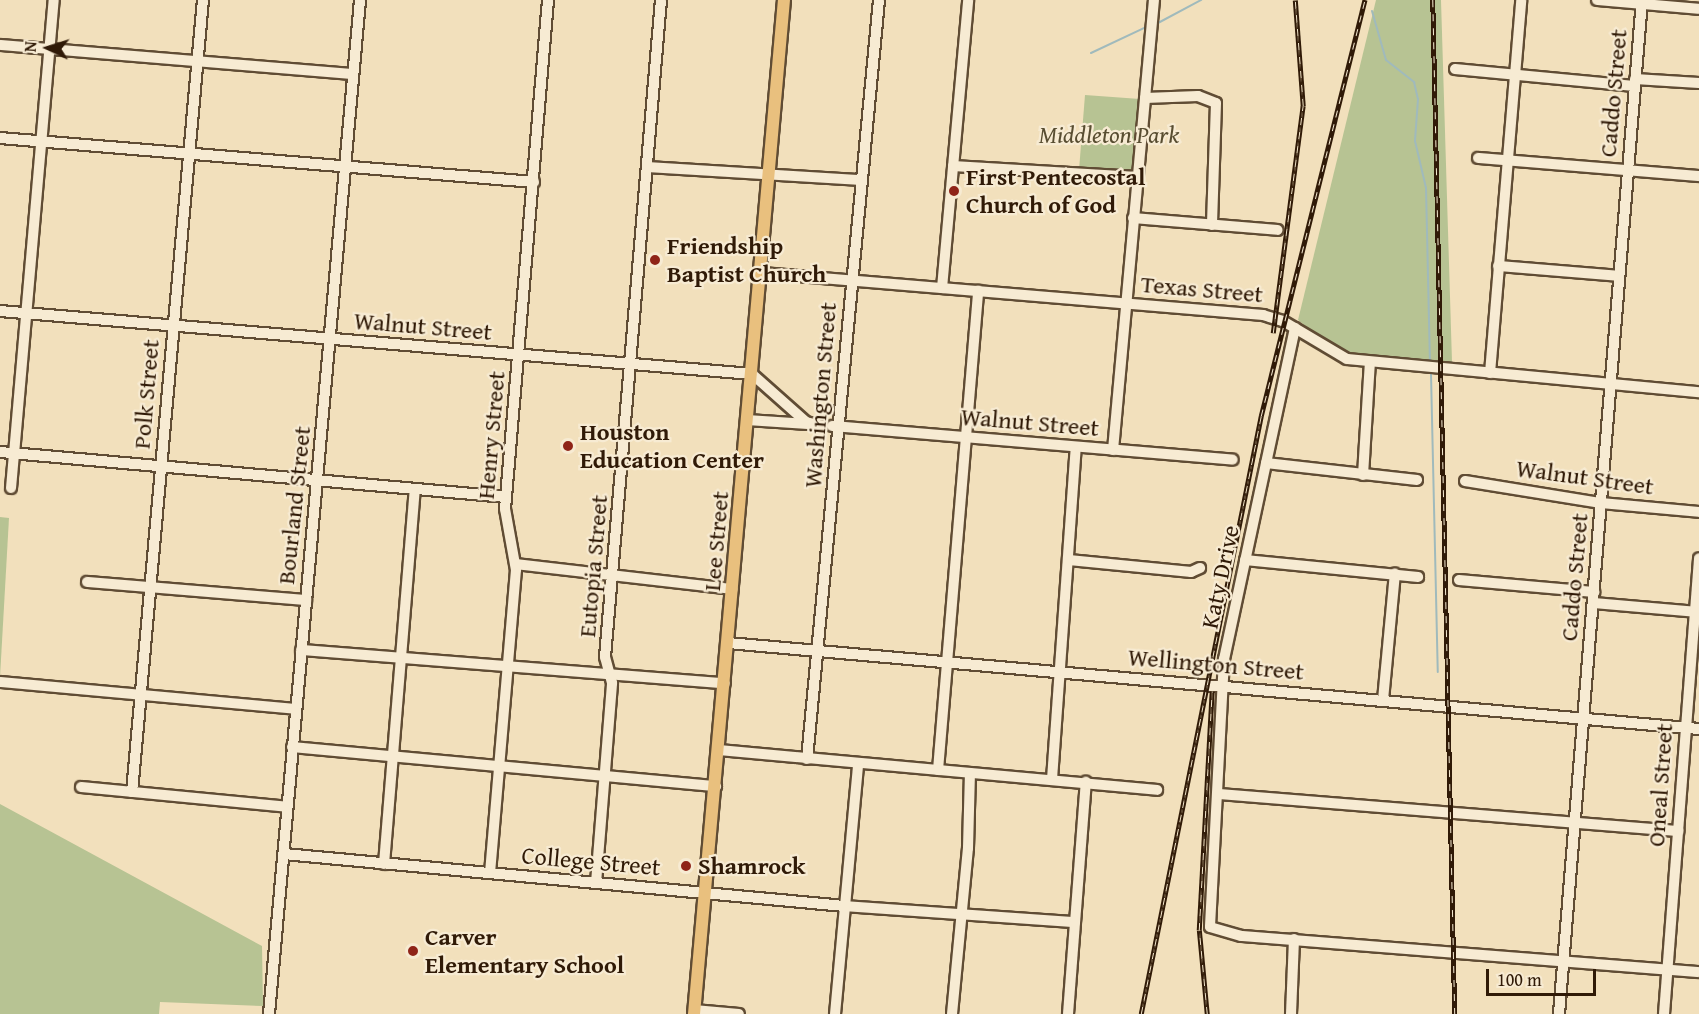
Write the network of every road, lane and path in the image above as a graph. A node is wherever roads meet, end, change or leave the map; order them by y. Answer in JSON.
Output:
{"nodes":[{"id":1,"x":54,"y":0,"type":"edge"},
{"id":2,"x":203,"y":0,"type":"edge"},
{"id":3,"x":360,"y":0,"type":"edge"},
{"id":4,"x":548,"y":0,"type":"edge"},
{"id":5,"x":661,"y":0,"type":"edge"},
{"id":6,"x":784,"y":0,"type":"edge"},
{"id":7,"x":879,"y":0,"type":"edge"},
{"id":8,"x":968,"y":0,"type":"edge"},
{"id":9,"x":1154,"y":0,"type":"edge"},
{"id":10,"x":1521,"y":0,"type":"edge"},
{"id":11,"x":1597,"y":0,"type":"edge"},
{"id":12,"x":1641,"y":2,"type":"edge"},
{"id":13,"x":1699,"y":9,"type":"edge"},
{"id":14,"x":0,"y":45,"type":"edge"},
{"id":15,"x":50,"y":49,"type":"junction"},
{"id":16,"x":197,"y":61,"type":"junction"},
{"id":17,"x":1455,"y":69,"type":"dead end"},
{"id":18,"x":353,"y":74,"type":"junction"},
{"id":19,"x":1514,"y":76,"type":"junction"},
{"id":20,"x":1635,"y":82,"type":"junction"},
{"id":21,"x":1699,"y":84,"type":"edge"},
{"id":22,"x":1145,"y":98,"type":"junction"},
{"id":23,"x":0,"y":138,"type":"edge"},
{"id":24,"x":41,"y":141,"type":"junction"},
{"id":25,"x":189,"y":153,"type":"junction"},
{"id":26,"x":1478,"y":158,"type":"dead end"},
{"id":27,"x":1507,"y":161,"type":"junction"},
{"id":28,"x":345,"y":166,"type":"junction"},
{"id":29,"x":953,"y":166,"type":"junction"},
{"id":30,"x":647,"y":167,"type":"junction"},
{"id":31,"x":1627,"y":171,"type":"junction"},
{"id":32,"x":769,"y":175,"type":"junction"},
{"id":33,"x":1699,"y":176,"type":"edge"},
{"id":34,"x":1137,"y":177,"type":"junction"},
{"id":35,"x":862,"y":180,"type":"junction"},
{"id":36,"x":534,"y":182,"type":"junction"},
{"id":37,"x":1133,"y":218,"type":"junction"},
{"id":38,"x":1212,"y":225,"type":"junction"},
{"id":39,"x":1278,"y":230,"type":"dead end"},
{"id":40,"x":1498,"y":266,"type":"junction"},
{"id":41,"x":762,"y":273,"type":"junction"},
{"id":42,"x":1619,"y":276,"type":"junction"},
{"id":43,"x":851,"y":279,"type":"junction"},
{"id":44,"x":942,"y":288,"type":"junction"},
{"id":45,"x":978,"y":291,"type":"junction"},
{"id":46,"x":1126,"y":303,"type":"junction"},
{"id":47,"x":0,"y":311,"type":"edge"},
{"id":48,"x":26,"y":313,"type":"junction"},
{"id":49,"x":174,"y":327,"type":"junction"},
{"id":50,"x":1295,"y":328,"type":"junction"},
{"id":51,"x":332,"y":339,"type":"junction"},
{"id":52,"x":519,"y":355,"type":"junction"},
{"id":53,"x":1370,"y":362,"type":"junction"},
{"id":54,"x":630,"y":365,"type":"junction"},
{"id":55,"x":1490,"y":373,"type":"junction"},
{"id":56,"x":752,"y":374,"type":"junction"},
{"id":57,"x":1610,"y":386,"type":"junction"},
{"id":58,"x":1699,"y":392,"type":"edge"},
{"id":59,"x":747,"y":420,"type":"junction"},
{"id":60,"x":823,"y":426,"type":"junction"},
{"id":61,"x":838,"y":427,"type":"junction"},
{"id":62,"x":965,"y":438,"type":"junction"},
{"id":63,"x":1076,"y":448,"type":"junction"},
{"id":64,"x":1113,"y":450,"type":"junction"},
{"id":65,"x":0,"y":452,"type":"edge"},
{"id":66,"x":14,"y":454,"type":"junction"},
{"id":67,"x":1233,"y":460,"type":"dead end"},
{"id":68,"x":1266,"y":463,"type":"junction"},
{"id":69,"x":161,"y":466,"type":"junction"},
{"id":70,"x":1363,"y":475,"type":"junction"},
{"id":71,"x":317,"y":480,"type":"junction"},
{"id":72,"x":1417,"y":480,"type":"dead end"},
{"id":73,"x":1466,"y":481,"type":"dead end"},
{"id":74,"x":11,"y":488,"type":"dead end"},
{"id":75,"x":415,"y":489,"type":"junction"},
{"id":76,"x":506,"y":497,"type":"junction"},
{"id":77,"x":1600,"y":503,"type":"junction"},
{"id":78,"x":1699,"y":512,"type":"edge"},
{"id":79,"x":1699,"y":558,"type":"edge"},
{"id":80,"x":1068,"y":560,"type":"junction"},
{"id":81,"x":1245,"y":560,"type":"junction"},
{"id":82,"x":516,"y":564,"type":"junction"},
{"id":83,"x":1200,"y":568,"type":"dead end"},
{"id":84,"x":612,"y":573,"type":"junction"},
{"id":85,"x":1395,"y":574,"type":"junction"},
{"id":86,"x":1418,"y":577,"type":"dead end"},
{"id":87,"x":1459,"y":580,"type":"dead end"},
{"id":88,"x":87,"y":582,"type":"dead end"},
{"id":89,"x":150,"y":587,"type":"junction"},
{"id":90,"x":733,"y":588,"type":"junction"},
{"id":91,"x":1593,"y":598,"type":"junction"},
{"id":92,"x":306,"y":600,"type":"junction"},
{"id":93,"x":1697,"y":612,"type":"edge"},
{"id":94,"x":728,"y":643,"type":"junction"},
{"id":95,"x":301,"y":650,"type":"junction"},
{"id":96,"x":817,"y":651,"type":"junction"},
{"id":97,"x":401,"y":656,"type":"junction"},
{"id":98,"x":947,"y":661,"type":"junction"},
{"id":99,"x":508,"y":664,"type":"junction"},
{"id":100,"x":1058,"y":670,"type":"junction"},
{"id":101,"x":607,"y":673,"type":"junction"},
{"id":102,"x":0,"y":682,"type":"edge"},
{"id":103,"x":725,"y":683,"type":"junction"},
{"id":104,"x":1221,"y":686,"type":"junction"},
{"id":105,"x":141,"y":695,"type":"junction"},
{"id":106,"x":1383,"y":700,"type":"junction"},
{"id":107,"x":296,"y":709,"type":"junction"},
{"id":108,"x":1583,"y":719,"type":"junction"},
{"id":109,"x":1685,"y":728,"type":"junction"},
{"id":110,"x":1699,"y":729,"type":"edge"},
{"id":111,"x":292,"y":747,"type":"junction"},
{"id":112,"x":719,"y":750,"type":"junction"},
{"id":113,"x":393,"y":756,"type":"junction"},
{"id":114,"x":807,"y":759,"type":"junction"},
{"id":115,"x":858,"y":764,"type":"junction"},
{"id":116,"x":500,"y":766,"type":"junction"},
{"id":117,"x":938,"y":770,"type":"junction"},
{"id":118,"x":970,"y":773,"type":"junction"},
{"id":119,"x":604,"y":777,"type":"junction"},
{"id":120,"x":1052,"y":779,"type":"junction"},
{"id":121,"x":1086,"y":782,"type":"junction"},
{"id":122,"x":716,"y":786,"type":"junction"},
{"id":123,"x":81,"y":787,"type":"dead end"},
{"id":124,"x":1157,"y":789,"type":"dead end"},
{"id":125,"x":132,"y":792,"type":"junction"},
{"id":126,"x":1218,"y":794,"type":"junction"},
{"id":127,"x":287,"y":807,"type":"junction"},
{"id":128,"x":1575,"y":822,"type":"junction"},
{"id":129,"x":1679,"y":831,"type":"junction"},
{"id":130,"x":284,"y":854,"type":"junction"},
{"id":131,"x":384,"y":864,"type":"junction"},
{"id":132,"x":490,"y":873,"type":"junction"},
{"id":133,"x":596,"y":883,"type":"junction"},
{"id":134,"x":705,"y":893,"type":"junction"},
{"id":135,"x":845,"y":906,"type":"junction"},
{"id":136,"x":960,"y":914,"type":"junction"},
{"id":137,"x":1074,"y":922,"type":"junction"},
{"id":138,"x":1294,"y":939,"type":"junction"},
{"id":139,"x":1564,"y":962,"type":"junction"},
{"id":140,"x":1667,"y":970,"type":"junction"},
{"id":141,"x":1699,"y":972,"type":"edge"},
{"id":142,"x":694,"y":1012,"type":"edge"},
{"id":143,"x":269,"y":1014,"type":"edge"},
{"id":144,"x":739,"y":1014,"type":"edge"},
{"id":145,"x":835,"y":1014,"type":"edge"},
{"id":146,"x":952,"y":1014,"type":"edge"},
{"id":147,"x":1068,"y":1014,"type":"edge"},
{"id":148,"x":1291,"y":1014,"type":"edge"},
{"id":149,"x":1559,"y":1014,"type":"edge"},
{"id":150,"x":1664,"y":1014,"type":"edge"}],
"edges":[{"from":1,"to":15,"type":"street"},
{"from":2,"to":16,"type":"street","name":"Polk Street"},
{"from":3,"to":18,"type":"street","name":"Bourland Street"},
{"from":4,"to":36,"type":"street","name":"Henry Street"},
{"from":5,"to":30,"type":"street","name":"Eutopia Street"},
{"from":6,"to":32,"type":"main road","name":"Lee Street"},
{"from":7,"to":35,"type":"street","name":"Washington Street"},
{"from":8,"to":29,"type":"street"},
{"from":9,"to":22,"type":"street"},
{"from":10,"to":19,"type":"street"},
{"from":11,"to":12,"type":"street"},
{"from":12,"to":13,"type":"street"},
{"from":12,"to":20,"type":"street","name":"Caddo Street"},
{"from":14,"to":15,"type":"street"},
{"from":15,"to":16,"type":"street"},
{"from":15,"to":24,"type":"street"},
{"from":16,"to":18,"type":"street"},
{"from":16,"to":25,"type":"street","name":"Polk Street"},
{"from":17,"to":19,"type":"street"},
{"from":18,"to":28,"type":"street","name":"Bourland Street"},
{"from":19,"to":20,"type":"street"},
{"from":19,"to":27,"type":"street"},
{"from":20,"to":21,"type":"street"},
{"from":20,"to":31,"type":"street","name":"Caddo Street"},
{"from":22,"to":34,"type":"street"},
{"from":22,"to":38,"type":"street"},
{"from":23,"to":24,"type":"street"},
{"from":24,"to":25,"type":"street"},
{"from":24,"to":48,"type":"street"},
{"from":25,"to":28,"type":"street"},
{"from":25,"to":49,"type":"street","name":"Polk Street"},
{"from":26,"to":27,"type":"street"},
{"from":27,"to":31,"type":"street"},
{"from":27,"to":40,"type":"street"},
{"from":28,"to":36,"type":"street"},
{"from":28,"to":51,"type":"street","name":"Bourland Street"},
{"from":29,"to":34,"type":"street"},
{"from":29,"to":44,"type":"street"},
{"from":30,"to":32,"type":"street"},
{"from":30,"to":54,"type":"street","name":"Eutopia Street"},
{"from":31,"to":33,"type":"street"},
{"from":31,"to":42,"type":"street","name":"Caddo Street"},
{"from":32,"to":35,"type":"street"},
{"from":32,"to":41,"type":"main road","name":"Lee Street"},
{"from":34,"to":37,"type":"street"},
{"from":35,"to":43,"type":"street","name":"Washington Street"},
{"from":36,"to":52,"type":"street","name":"Henry Street"},
{"from":37,"to":38,"type":"street"},
{"from":37,"to":46,"type":"street"},
{"from":38,"to":39,"type":"street"},
{"from":40,"to":42,"type":"street"},
{"from":40,"to":55,"type":"street"},
{"from":41,"to":43,"type":"street","name":"Texas Street"},
{"from":41,"to":56,"type":"main road","name":"Lee Street"},
{"from":42,"to":57,"type":"street","name":"Caddo Street"},
{"from":43,"to":44,"type":"street","name":"Texas Street"},
{"from":43,"to":61,"type":"street","name":"Washington Street"},
{"from":44,"to":45,"type":"street","name":"Texas Street"},
{"from":45,"to":46,"type":"street","name":"Texas Street"},
{"from":45,"to":62,"type":"street"},
{"from":46,"to":50,"type":"street","name":"Texas Street"},
{"from":46,"to":64,"type":"street"},
{"from":47,"to":48,"type":"street","name":"Walnut Street"},
{"from":48,"to":49,"type":"street","name":"Walnut Street"},
{"from":48,"to":66,"type":"street"},
{"from":49,"to":51,"type":"street","name":"Walnut Street"},
{"from":49,"to":69,"type":"street","name":"Polk Street"},
{"from":50,"to":53,"type":"street","name":"Texas Street"},
{"from":50,"to":68,"type":"street","name":"Katy Drive"},
{"from":51,"to":52,"type":"street","name":"Walnut Street"},
{"from":51,"to":71,"type":"street","name":"Bourland Street"},
{"from":52,"to":54,"type":"street","name":"Walnut Street"},
{"from":52,"to":76,"type":"street","name":"Henry Street"},
{"from":53,"to":55,"type":"street","name":"Texas Street"},
{"from":53,"to":70,"type":"street"},
{"from":54,"to":56,"type":"street","name":"Walnut Street"},
{"from":54,"to":84,"type":"street","name":"Eutopia Street"},
{"from":55,"to":57,"type":"street","name":"Texas Street"},
{"from":56,"to":59,"type":"main road","name":"Lee Street"},
{"from":56,"to":60,"type":"street","name":"Walnut Street"},
{"from":57,"to":58,"type":"street","name":"Texas Street"},
{"from":57,"to":77,"type":"street","name":"Caddo Street"},
{"from":59,"to":60,"type":"street","name":"Walnut Street"},
{"from":59,"to":90,"type":"main road","name":"Lee Street"},
{"from":60,"to":61,"type":"street","name":"Walnut Street"},
{"from":61,"to":62,"type":"street","name":"Walnut Street"},
{"from":61,"to":96,"type":"street","name":"Washington Street"},
{"from":62,"to":63,"type":"street","name":"Walnut Street"},
{"from":62,"to":98,"type":"street"},
{"from":63,"to":64,"type":"street","name":"Walnut Street"},
{"from":63,"to":80,"type":"street"},
{"from":64,"to":67,"type":"street","name":"Walnut Street"},
{"from":65,"to":66,"type":"street"},
{"from":66,"to":69,"type":"street"},
{"from":66,"to":74,"type":"street"},
{"from":68,"to":70,"type":"street"},
{"from":68,"to":81,"type":"street","name":"Katy Drive"},
{"from":69,"to":71,"type":"street"},
{"from":69,"to":89,"type":"street","name":"Polk Street"},
{"from":70,"to":72,"type":"street"},
{"from":71,"to":75,"type":"street"},
{"from":71,"to":92,"type":"street","name":"Bourland Street"},
{"from":73,"to":77,"type":"street","name":"Walnut Street"},
{"from":75,"to":76,"type":"street"},
{"from":75,"to":97,"type":"street"},
{"from":76,"to":82,"type":"street","name":"Henry Street"},
{"from":77,"to":78,"type":"street","name":"Walnut Street"},
{"from":77,"to":91,"type":"street","name":"Caddo Street"},
{"from":79,"to":93,"type":"street","name":"Oneal Street"},
{"from":80,"to":83,"type":"street"},
{"from":80,"to":100,"type":"street"},
{"from":81,"to":85,"type":"street"},
{"from":81,"to":104,"type":"street","name":"Katy Drive"},
{"from":82,"to":84,"type":"street"},
{"from":82,"to":99,"type":"street","name":"Henry Street"},
{"from":84,"to":90,"type":"street"},
{"from":84,"to":101,"type":"street","name":"Eutopia Street"},
{"from":85,"to":86,"type":"street"},
{"from":85,"to":106,"type":"street"},
{"from":87,"to":91,"type":"street"},
{"from":88,"to":89,"type":"street"},
{"from":89,"to":92,"type":"street"},
{"from":89,"to":105,"type":"street","name":"Polk Street"},
{"from":90,"to":94,"type":"main road","name":"Lee Street"},
{"from":91,"to":93,"type":"street"},
{"from":91,"to":108,"type":"street","name":"Caddo Street"},
{"from":92,"to":95,"type":"street","name":"Bourland Street"},
{"from":93,"to":109,"type":"street","name":"Oneal Street"},
{"from":94,"to":96,"type":"street","name":"Wellington Street"},
{"from":94,"to":103,"type":"main road","name":"Lee Street"},
{"from":95,"to":97,"type":"street"},
{"from":95,"to":107,"type":"street","name":"Bourland Street"},
{"from":96,"to":98,"type":"street","name":"Wellington Street"},
{"from":96,"to":114,"type":"street","name":"Washington Street"},
{"from":97,"to":99,"type":"street"},
{"from":97,"to":113,"type":"street"},
{"from":98,"to":100,"type":"street","name":"Wellington Street"},
{"from":98,"to":117,"type":"street"},
{"from":99,"to":101,"type":"street"},
{"from":99,"to":116,"type":"street","name":"Henry Street"},
{"from":100,"to":104,"type":"street","name":"Wellington Street"},
{"from":100,"to":120,"type":"street"},
{"from":101,"to":103,"type":"street"},
{"from":101,"to":119,"type":"street","name":"Eutopia Street"},
{"from":102,"to":105,"type":"street"},
{"from":103,"to":112,"type":"main road","name":"Lee Street"},
{"from":104,"to":106,"type":"street","name":"Wellington Street"},
{"from":104,"to":126,"type":"street","name":"Katy Drive"},
{"from":105,"to":107,"type":"street"},
{"from":105,"to":125,"type":"street","name":"Polk Street"},
{"from":106,"to":108,"type":"street","name":"Wellington Street"},
{"from":107,"to":111,"type":"street","name":"Bourland Street"},
{"from":108,"to":109,"type":"street","name":"Wellington Street"},
{"from":108,"to":128,"type":"street","name":"Caddo Street"},
{"from":109,"to":110,"type":"street","name":"Wellington Street"},
{"from":109,"to":129,"type":"street","name":"Oneal Street"},
{"from":111,"to":113,"type":"street"},
{"from":111,"to":127,"type":"street","name":"Bourland Street"},
{"from":112,"to":114,"type":"street"},
{"from":112,"to":122,"type":"main road","name":"Lee Street"},
{"from":113,"to":116,"type":"street"},
{"from":113,"to":131,"type":"street"},
{"from":114,"to":115,"type":"street"},
{"from":115,"to":117,"type":"street"},
{"from":115,"to":135,"type":"street"},
{"from":116,"to":119,"type":"street"},
{"from":116,"to":132,"type":"street","name":"Henry Street"},
{"from":117,"to":118,"type":"street"},
{"from":118,"to":120,"type":"street"},
{"from":118,"to":136,"type":"street"},
{"from":119,"to":122,"type":"street"},
{"from":119,"to":133,"type":"street","name":"Eutopia Street"},
{"from":120,"to":121,"type":"street"},
{"from":121,"to":124,"type":"street"},
{"from":121,"to":137,"type":"street"},
{"from":122,"to":134,"type":"main road","name":"Lee Street"},
{"from":123,"to":125,"type":"street"},
{"from":125,"to":127,"type":"street"},
{"from":126,"to":128,"type":"street"},
{"from":126,"to":138,"type":"street","name":"Katy Drive"},
{"from":127,"to":130,"type":"street","name":"Bourland Street"},
{"from":128,"to":129,"type":"street"},
{"from":128,"to":139,"type":"street","name":"Caddo Street"},
{"from":129,"to":140,"type":"street","name":"Oneal Street"},
{"from":130,"to":131,"type":"street","name":"College Street"},
{"from":130,"to":143,"type":"street","name":"Bourland Street"},
{"from":131,"to":132,"type":"street","name":"College Street"},
{"from":132,"to":133,"type":"street","name":"College Street"},
{"from":133,"to":134,"type":"street","name":"College Street"},
{"from":134,"to":135,"type":"street","name":"College Street"},
{"from":134,"to":142,"type":"main road","name":"Lee Street"},
{"from":135,"to":136,"type":"street","name":"College Street"},
{"from":135,"to":145,"type":"street"},
{"from":136,"to":137,"type":"street","name":"College Street"},
{"from":136,"to":146,"type":"street"},
{"from":137,"to":147,"type":"street"},
{"from":138,"to":139,"type":"street"},
{"from":138,"to":148,"type":"street"},
{"from":139,"to":140,"type":"street"},
{"from":139,"to":149,"type":"street","name":"Caddo Street"},
{"from":140,"to":141,"type":"street"},
{"from":140,"to":150,"type":"street","name":"Oneal Street"},
{"from":142,"to":144,"type":"street"}]}
